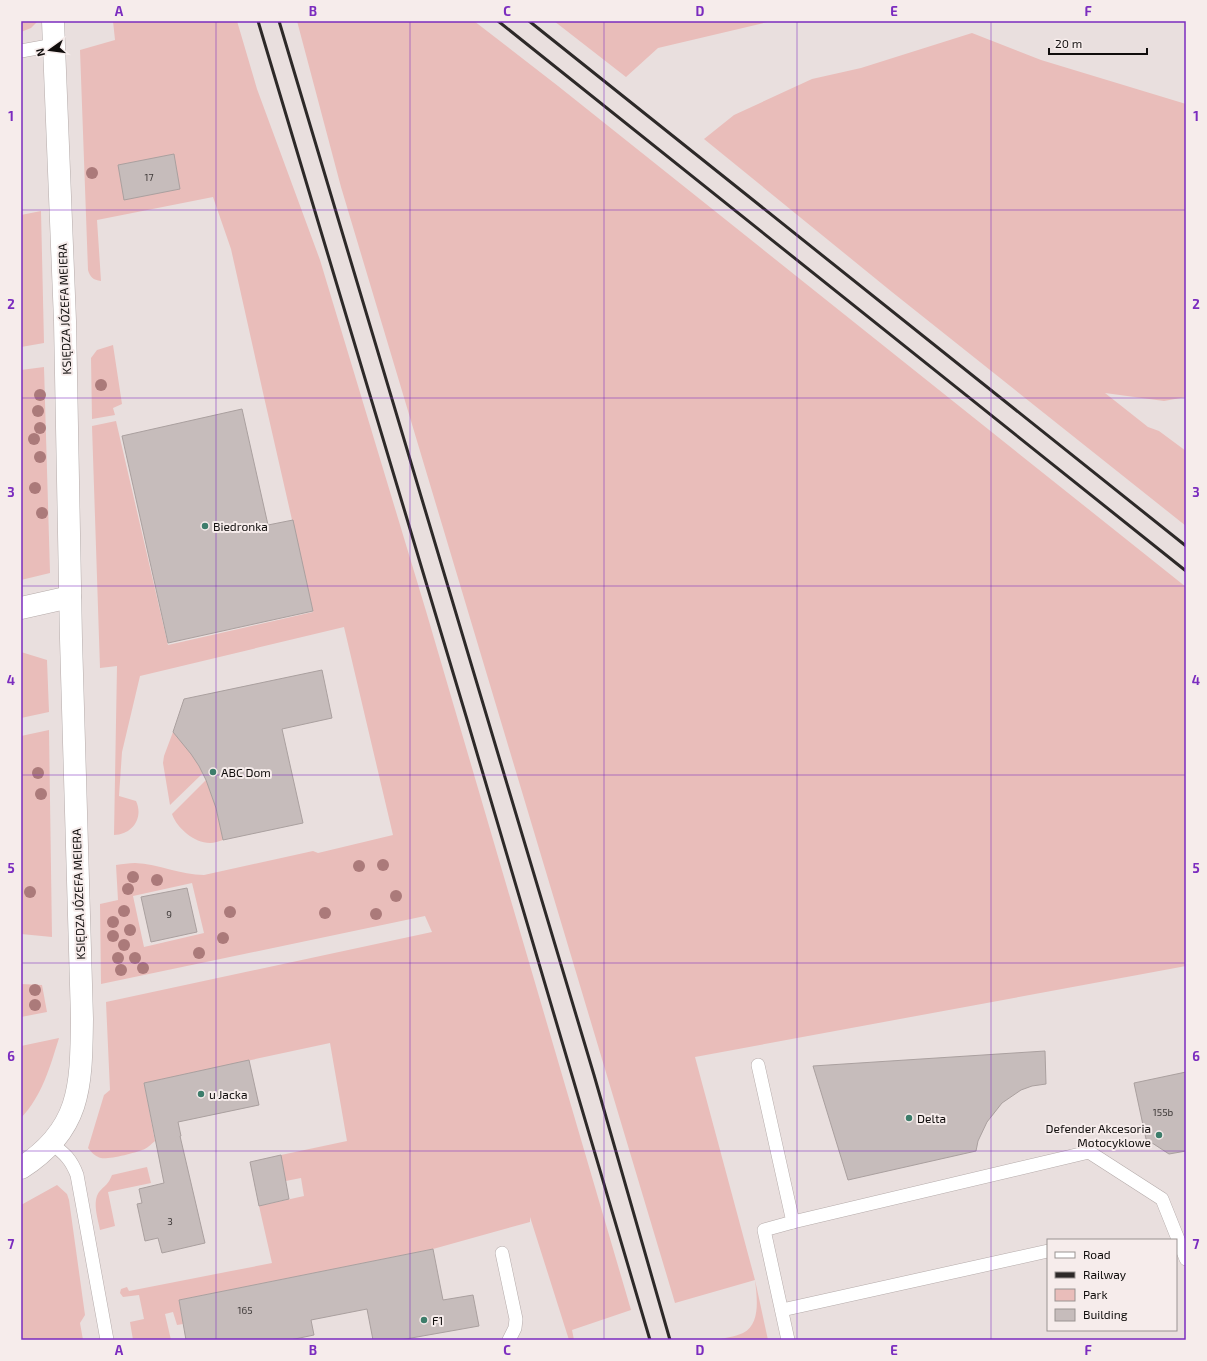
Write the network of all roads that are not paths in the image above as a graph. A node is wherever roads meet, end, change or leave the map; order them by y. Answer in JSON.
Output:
{"nodes":[{"id":1,"x":53,"y":21,"type":"edge"},
{"id":2,"x":54,"y":46,"type":"junction"},
{"id":3,"x":21,"y":51,"type":"edge"},
{"id":4,"x":70,"y":598,"type":"junction"},
{"id":5,"x":21,"y":608,"type":"edge"},
{"id":6,"x":758,"y":1065,"type":"dead end"},
{"id":7,"x":51,"y":1143,"type":"junction"},
{"id":8,"x":21,"y":1168,"type":"edge"},
{"id":9,"x":793,"y":1222,"type":"junction"},
{"id":10,"x":1047,"y":1250,"type":"edge"},
{"id":11,"x":502,"y":1253,"type":"dead end"},
{"id":12,"x":1186,"y":1259,"type":"edge"},
{"id":13,"x":782,"y":1310,"type":"junction"},
{"id":14,"x":106,"y":1340,"type":"edge"},
{"id":15,"x":509,"y":1340,"type":"edge"},
{"id":16,"x":788,"y":1340,"type":"edge"}],
"edges":[{"from":1,"to":2,"type":"street","name":"KSIĘDZA JÓZEFA MEIERA"},
{"from":2,"to":3,"type":"lane"},
{"from":2,"to":4,"type":"street","name":"KSIĘDZA JÓZEFA MEIERA"},
{"from":4,"to":5,"type":"street"},
{"from":4,"to":7,"type":"street","name":"KSIĘDZA JÓZEFA MEIERA"},
{"from":6,"to":9,"type":"lane"},
{"from":7,"to":8,"type":"street","name":"KSIĘDZA JÓZEFA MEIERA"},
{"from":7,"to":14,"type":"lane"},
{"from":9,"to":12,"type":"lane"},
{"from":9,"to":13,"type":"lane"},
{"from":10,"to":13,"type":"lane"},
{"from":11,"to":15,"type":"lane"},
{"from":13,"to":16,"type":"lane"}]}
